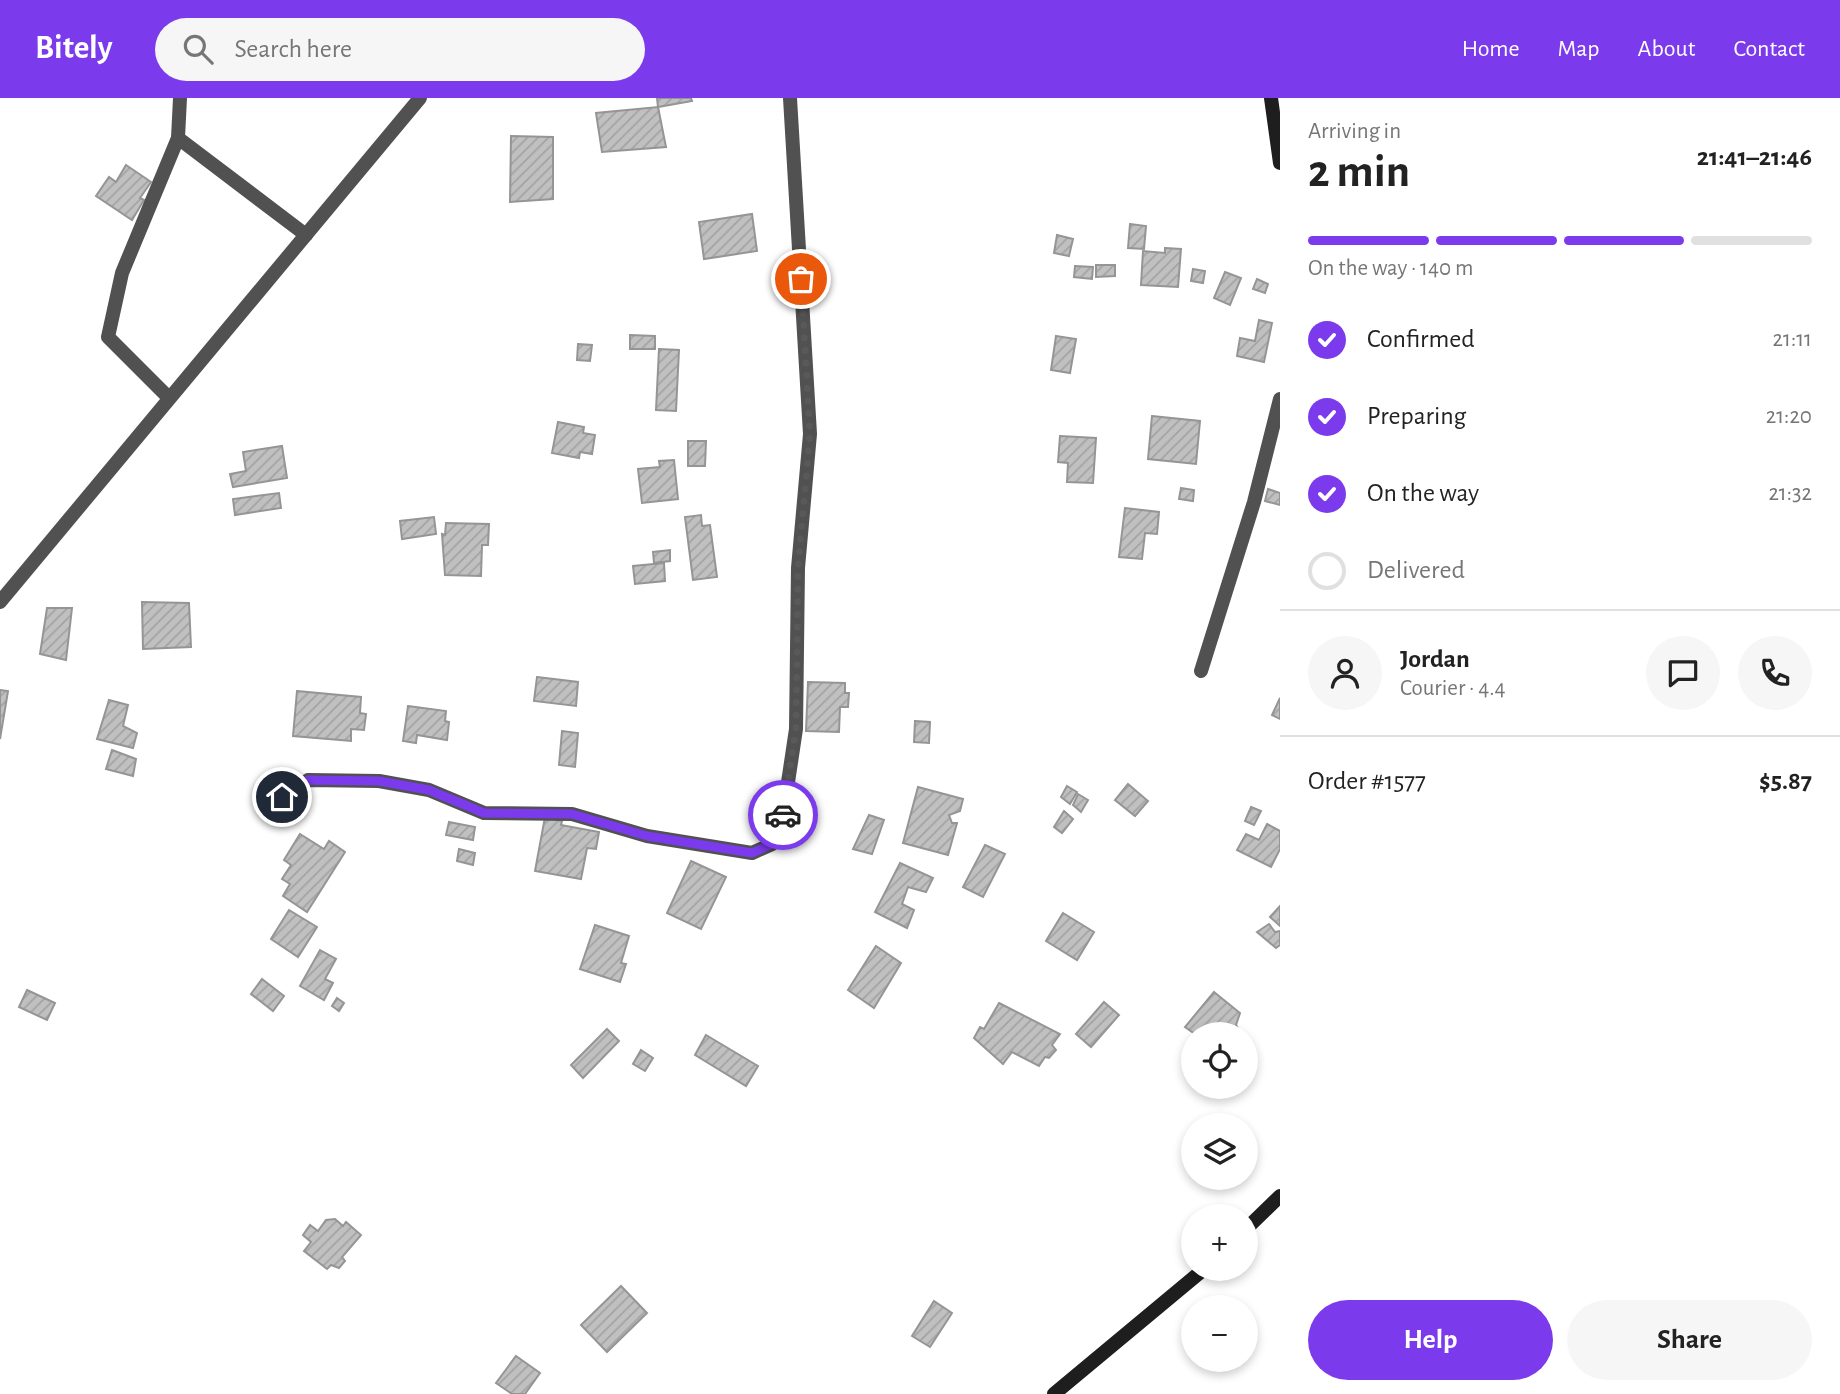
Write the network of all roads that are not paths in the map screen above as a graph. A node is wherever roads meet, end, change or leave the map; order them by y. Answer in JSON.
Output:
{"nodes":[{"id":1,"x":180,"y":98,"type":"edge"},
{"id":2,"x":420,"y":98,"type":"edge"},
{"id":3,"x":790,"y":98,"type":"edge"},
{"id":4,"x":1271,"y":98,"type":"edge"},
{"id":5,"x":178,"y":138,"type":"junction"},
{"id":6,"x":1280,"y":163,"type":"edge"},
{"id":7,"x":306,"y":235,"type":"junction"},
{"id":8,"x":169,"y":398,"type":"junction"},
{"id":9,"x":1280,"y":399,"type":"edge"},
{"id":10,"x":0,"y":602,"type":"edge"},
{"id":11,"x":1202,"y":671,"type":"dead end"},
{"id":12,"x":282,"y":797,"type":"dead end"},
{"id":13,"x":1280,"y":1196,"type":"edge"},
{"id":14,"x":1258,"y":1217,"type":"edge"},
{"id":15,"x":1190,"y":1281,"type":"edge"},
{"id":16,"x":1054,"y":1394,"type":"edge"}],
"edges":[{"from":1,"to":5,"type":"street"},
{"from":2,"to":7,"type":"street"},
{"from":3,"to":12,"type":"street"},
{"from":4,"to":6,"type":"street"},
{"from":5,"to":7,"type":"street"},
{"from":5,"to":8,"type":"street"},
{"from":7,"to":8,"type":"street"},
{"from":8,"to":10,"type":"street"},
{"from":9,"to":11,"type":"street"},
{"from":13,"to":14,"type":"street"},
{"from":15,"to":16,"type":"street"}]}
